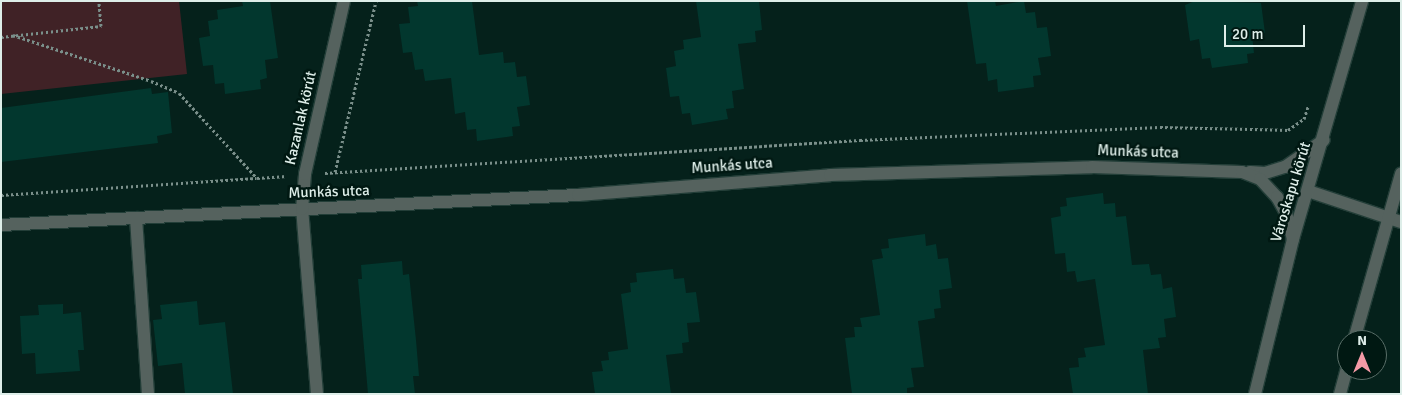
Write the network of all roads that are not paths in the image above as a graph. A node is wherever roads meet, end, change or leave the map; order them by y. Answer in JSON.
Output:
{"nodes":[{"id":1,"x":344,"y":1,"type":"edge"},
{"id":2,"x":1362,"y":1,"type":"edge"},
{"id":3,"x":1324,"y":140,"type":"junction"},
{"id":4,"x":1242,"y":172,"type":"junction"},
{"id":5,"x":1401,"y":174,"type":"edge"},
{"id":6,"x":1308,"y":191,"type":"junction"},
{"id":7,"x":302,"y":209,"type":"junction"},
{"id":8,"x":136,"y":218,"type":"junction"},
{"id":9,"x":1395,"y":219,"type":"edge"},
{"id":10,"x":1,"y":225,"type":"edge"},
{"id":11,"x":1293,"y":239,"type":"junction"},
{"id":12,"x":1357,"y":330,"type":"edge"},
{"id":13,"x":1344,"y":380,"type":"edge"},
{"id":14,"x":148,"y":394,"type":"edge"},
{"id":15,"x":317,"y":394,"type":"edge"},
{"id":16,"x":1255,"y":394,"type":"edge"},
{"id":17,"x":1340,"y":394,"type":"edge"}],
"edges":[{"from":1,"to":7,"type":"street","name":"Kazanlak körút"},
{"from":2,"to":3,"type":"street","name":"Városkapu körút"},
{"from":3,"to":4,"type":"street"},
{"from":3,"to":6,"type":"street","name":"Városkapu körút"},
{"from":4,"to":7,"type":"street","name":"Munkás utca"},
{"from":4,"to":11,"type":"street","name":"Munkás utca"},
{"from":5,"to":9,"type":"street"},
{"from":6,"to":9,"type":"street"},
{"from":6,"to":11,"type":"street","name":"Városkapu körút"},
{"from":7,"to":8,"type":"street","name":"Munkás utca"},
{"from":7,"to":15,"type":"street","name":"Kazanlak körút"},
{"from":8,"to":10,"type":"street","name":"Munkás utca"},
{"from":8,"to":14,"type":"street"},
{"from":9,"to":12,"type":"street"},
{"from":11,"to":16,"type":"street","name":"Városkapu körút"},
{"from":13,"to":17,"type":"street"}]}
